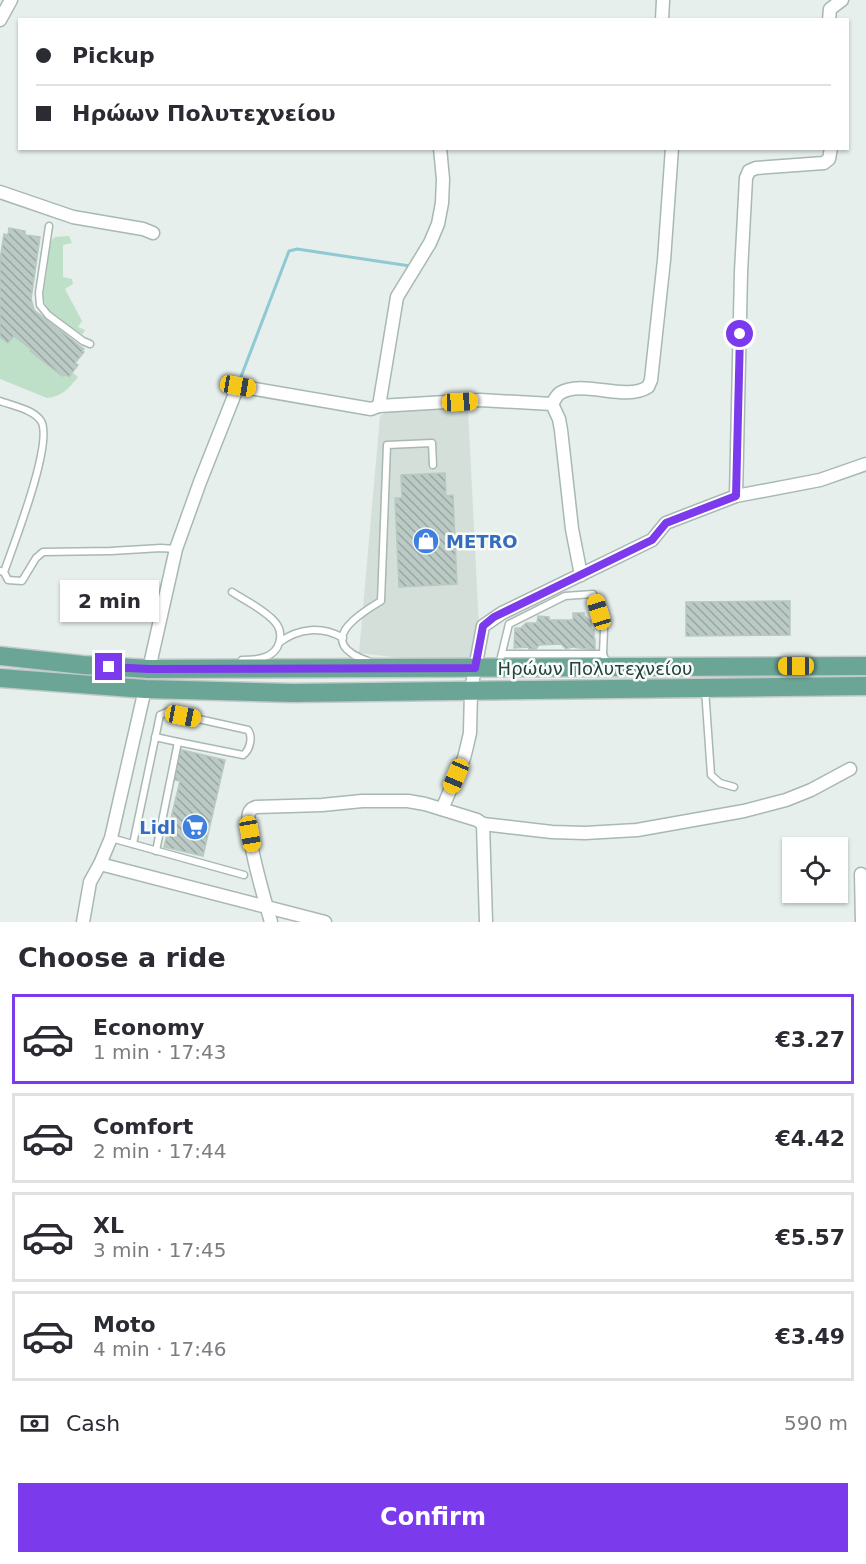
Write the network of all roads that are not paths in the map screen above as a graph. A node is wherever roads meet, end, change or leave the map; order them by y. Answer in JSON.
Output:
{"nodes":[{"id":1,"x":11,"y":0,"type":"edge"},
{"id":2,"x":663,"y":0,"type":"edge"},
{"id":3,"x":842,"y":0,"type":"edge"},
{"id":4,"x":663,"y":18,"type":"edge"},
{"id":5,"x":829,"y":18,"type":"edge"},
{"id":6,"x":0,"y":20,"type":"edge"},
{"id":7,"x":440,"y":150,"type":"edge"},
{"id":8,"x":672,"y":150,"type":"edge"},
{"id":9,"x":831,"y":150,"type":"edge"},
{"id":10,"x":0,"y":192,"type":"edge"},
{"id":11,"x":49,"y":226,"type":"dead end"},
{"id":12,"x":153,"y":233,"type":"dead end"},
{"id":13,"x":90,"y":344,"type":"dead end"},
{"id":14,"x":0,"y":401,"type":"edge"},
{"id":15,"x":552,"y":404,"type":"junction"},
{"id":16,"x":379,"y":406,"type":"junction"},
{"id":17,"x":866,"y":464,"type":"edge"},
{"id":18,"x":433,"y":465,"type":"dead end"},
{"id":19,"x":736,"y":496,"type":"junction"},
{"id":20,"x":176,"y":549,"type":"junction"},
{"id":21,"x":2,"y":571,"type":"edge"},
{"id":22,"x":581,"y":575,"type":"junction"},
{"id":23,"x":232,"y":592,"type":"dead end"},
{"id":24,"x":343,"y":638,"type":"junction"},
{"id":25,"x":280,"y":642,"type":"junction"},
{"id":26,"x":0,"y":656,"type":"edge"},
{"id":27,"x":500,"y":661,"type":"junction"},
{"id":28,"x":606,"y":661,"type":"junction"},
{"id":29,"x":866,"y":666,"type":"edge"},
{"id":30,"x":475,"y":668,"type":"junction"},
{"id":31,"x":149,"y":669,"type":"junction"},
{"id":32,"x":171,"y":669,"type":"junction"},
{"id":33,"x":388,"y":669,"type":"junction"},
{"id":34,"x":0,"y":678,"type":"edge"},
{"id":35,"x":866,"y":686,"type":"edge"},
{"id":36,"x":705,"y":688,"type":"junction"},
{"id":37,"x":145,"y":689,"type":"junction"},
{"id":38,"x":471,"y":690,"type":"junction"},
{"id":39,"x":155,"y":737,"type":"junction"},
{"id":40,"x":178,"y":742,"type":"junction"},
{"id":41,"x":850,"y":769,"type":"dead end"},
{"id":42,"x":734,"y":787,"type":"dead end"},
{"id":43,"x":442,"y":809,"type":"junction"},
{"id":44,"x":483,"y":824,"type":"junction"},
{"id":45,"x":111,"y":838,"type":"junction"},
{"id":46,"x":132,"y":844,"type":"junction"},
{"id":47,"x":156,"y":851,"type":"junction"},
{"id":48,"x":100,"y":864,"type":"junction"},
{"id":49,"x":861,"y":874,"type":"dead end"},
{"id":50,"x":244,"y":875,"type":"dead end"},
{"id":51,"x":267,"y":907,"type":"junction"},
{"id":52,"x":83,"y":922,"type":"edge"},
{"id":53,"x":271,"y":922,"type":"edge"},
{"id":54,"x":325,"y":922,"type":"edge"},
{"id":55,"x":486,"y":922,"type":"edge"},
{"id":56,"x":862,"y":922,"type":"edge"}],
"edges":[{"from":1,"to":6,"type":"street"},
{"from":2,"to":4,"type":"street"},
{"from":3,"to":5,"type":"street"},
{"from":7,"to":16,"type":"street"},
{"from":8,"to":15,"type":"street"},
{"from":9,"to":19,"type":"street"},
{"from":10,"to":12,"type":"street"},
{"from":11,"to":13,"type":"lane"},
{"from":14,"to":21,"type":"lane"},
{"from":15,"to":16,"type":"street"},
{"from":15,"to":22,"type":"street"},
{"from":16,"to":20,"type":"street"},
{"from":17,"to":19,"type":"street"},
{"from":18,"to":24,"type":"lane"},
{"from":19,"to":22,"type":"street"},
{"from":20,"to":21,"type":"lane"},
{"from":20,"to":31,"type":"street"},
{"from":22,"to":30,"type":"street"},
{"from":23,"to":25,"type":"lane"},
{"from":24,"to":25,"type":"lane"},
{"from":24,"to":33,"type":"lane"},
{"from":25,"to":32,"type":"lane"},
{"from":26,"to":31,"type":"main road","name":"Ηρώων Πολυτεχνείου"},
{"from":27,"to":28,"type":"main road","name":"Ηρώων Πολυτεχνείου"},
{"from":27,"to":28,"type":"lane"},
{"from":27,"to":30,"type":"main road","name":"Ηρώων Πολυτεχνείου"},
{"from":28,"to":29,"type":"main road","name":"Ηρώων Πολυτεχνείου"},
{"from":30,"to":33,"type":"main road","name":"Ηρώων Πολυτεχνείου"},
{"from":30,"to":38,"type":"street"},
{"from":31,"to":32,"type":"main road","name":"Ηρώων Πολυτεχνείου"},
{"from":32,"to":33,"type":"main road","name":"Ηρώων Πολυτεχνείου"},
{"from":34,"to":37,"type":"main road","name":"Ηρώων Πολυτεχνείου"},
{"from":35,"to":36,"type":"main road","name":"Ηρώων Πολυτεχνείου"},
{"from":36,"to":38,"type":"main road","name":"Ηρώων Πολυτεχνείου"},
{"from":36,"to":42,"type":"lane"},
{"from":37,"to":38,"type":"main road","name":"Ηρώων Πολυτεχνείου"},
{"from":37,"to":45,"type":"street"},
{"from":38,"to":43,"type":"street"},
{"from":39,"to":40,"type":"lane"},
{"from":39,"to":40,"type":"lane"},
{"from":39,"to":46,"type":"lane"},
{"from":40,"to":47,"type":"lane"},
{"from":41,"to":44,"type":"street"},
{"from":43,"to":44,"type":"street"},
{"from":43,"to":51,"type":"street"},
{"from":44,"to":55,"type":"street"},
{"from":45,"to":46,"type":"lane"},
{"from":45,"to":48,"type":"street"},
{"from":46,"to":47,"type":"lane"},
{"from":47,"to":50,"type":"lane"},
{"from":48,"to":51,"type":"street"},
{"from":48,"to":52,"type":"street"},
{"from":49,"to":56,"type":"street"},
{"from":51,"to":53,"type":"street"},
{"from":51,"to":54,"type":"street"}]}
